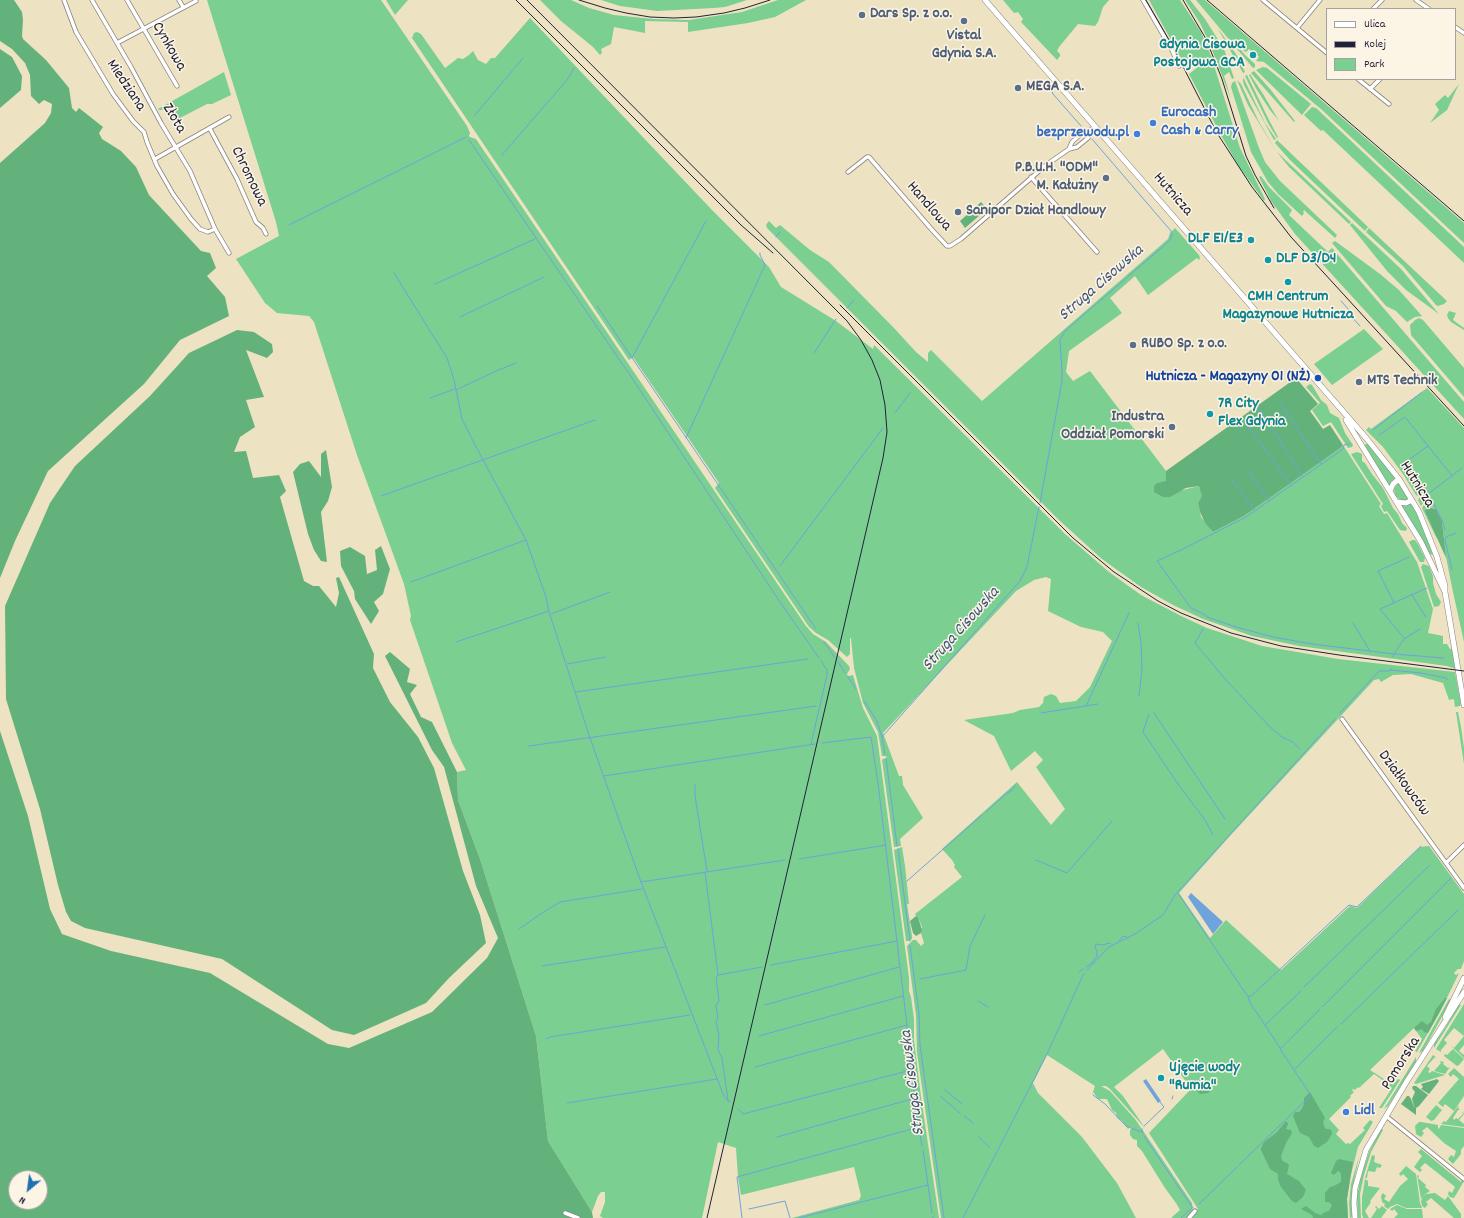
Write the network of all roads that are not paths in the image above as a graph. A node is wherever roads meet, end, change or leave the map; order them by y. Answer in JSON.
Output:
{"nodes":[{"id":1,"x":64,"y":0,"type":"edge"},
{"id":2,"x":92,"y":0,"type":"edge"},
{"id":3,"x":126,"y":0,"type":"edge"},
{"id":4,"x":179,"y":0,"type":"edge"},
{"id":5,"x":985,"y":0,"type":"edge"},
{"id":6,"x":1143,"y":0,"type":"edge"},
{"id":7,"x":1320,"y":0,"type":"edge"},
{"id":8,"x":1382,"y":0,"type":"edge"},
{"id":9,"x":1416,"y":0,"type":"edge"},
{"id":10,"x":196,"y":1,"type":"edge"},
{"id":11,"x":1266,"y":1,"type":"edge"},
{"id":12,"x":183,"y":7,"type":"junction"},
{"id":13,"x":1374,"y":8,"type":"edge"},
{"id":14,"x":1428,"y":8,"type":"edge"},
{"id":15,"x":1297,"y":28,"type":"junction"},
{"id":16,"x":144,"y":29,"type":"junction"},
{"id":17,"x":117,"y":43,"type":"junction"},
{"id":18,"x":1326,"y":52,"type":"edge"},
{"id":19,"x":1179,"y":66,"type":"dead end"},
{"id":20,"x":1359,"y":80,"type":"edge"},
{"id":21,"x":1379,"y":80,"type":"edge"},
{"id":22,"x":177,"y":86,"type":"dead end"},
{"id":23,"x":1370,"y":89,"type":"junction"},
{"id":24,"x":1388,"y":104,"type":"dead end"},
{"id":25,"x":229,"y":117,"type":"dead end"},
{"id":26,"x":1093,"y":128,"type":"junction"},
{"id":27,"x":210,"y":129,"type":"junction"},
{"id":28,"x":176,"y":148,"type":"junction"},
{"id":29,"x":1069,"y":149,"type":"junction"},
{"id":30,"x":155,"y":159,"type":"junction"},
{"id":31,"x":848,"y":172,"type":"dead end"},
{"id":32,"x":1031,"y":177,"type":"junction"},
{"id":33,"x":215,"y":228,"type":"junction"},
{"id":34,"x":266,"y":234,"type":"dead end"},
{"id":35,"x":1097,"y":252,"type":"dead end"},
{"id":36,"x":229,"y":253,"type":"dead end"},
{"id":37,"x":1338,"y":407,"type":"junction"},
{"id":38,"x":1367,"y":439,"type":"junction"},
{"id":39,"x":1361,"y":444,"type":"junction"},
{"id":40,"x":1399,"y":480,"type":"junction"},
{"id":41,"x":1390,"y":491,"type":"junction"},
{"id":42,"x":1412,"y":500,"type":"junction"},
{"id":43,"x":1397,"y":502,"type":"junction"},
{"id":44,"x":1437,"y":557,"type":"junction"},
{"id":45,"x":1429,"y":559,"type":"junction"},
{"id":46,"x":1445,"y":592,"type":"junction"},
{"id":47,"x":1464,"y":705,"type":"edge"},
{"id":48,"x":1342,"y":719,"type":"dead end"},
{"id":49,"x":1464,"y":845,"type":"edge"},
{"id":50,"x":1446,"y":863,"type":"junction"},
{"id":51,"x":1464,"y":888,"type":"edge"},
{"id":52,"x":1464,"y":978,"type":"edge"},
{"id":53,"x":1462,"y":994,"type":"edge"},
{"id":54,"x":1386,"y":1116,"type":"junction"},
{"id":55,"x":1464,"y":1179,"type":"edge"},
{"id":56,"x":1195,"y":1211,"type":"dead end"},
{"id":57,"x":565,"y":1213,"type":"dead end"},
{"id":58,"x":578,"y":1218,"type":"edge"},
{"id":59,"x":1189,"y":1218,"type":"edge"},
{"id":60,"x":1355,"y":1218,"type":"edge"}],
"edges":[{"from":1,"to":30,"type":"street","name":"Miedziana"},
{"from":2,"to":17,"type":"street","name":"Złota"},
{"from":3,"to":16,"type":"street","name":"Cynkowa"},
{"from":4,"to":12,"type":"street"},
{"from":5,"to":26,"type":"main road","name":"Hutnicza"},
{"from":6,"to":19,"type":"street"},
{"from":7,"to":15,"type":"street"},
{"from":8,"to":13,"type":"street"},
{"from":9,"to":14,"type":"street"},
{"from":10,"to":12,"type":"street"},
{"from":11,"to":15,"type":"street"},
{"from":12,"to":16,"type":"street"},
{"from":15,"to":18,"type":"street"},
{"from":16,"to":17,"type":"street"},
{"from":16,"to":22,"type":"street","name":"Cynkowa"},
{"from":17,"to":28,"type":"street","name":"Złota"},
{"from":20,"to":23,"type":"street"},
{"from":21,"to":23,"type":"street"},
{"from":23,"to":24,"type":"street"},
{"from":25,"to":27,"type":"street"},
{"from":26,"to":29,"type":"street","name":"Handlowa"},
{"from":26,"to":29,"type":"street","name":"Handlowa"},
{"from":26,"to":37,"type":"main road","name":"Hutnicza"},
{"from":27,"to":28,"type":"street"},
{"from":27,"to":34,"type":"street","name":"Chromowa"},
{"from":28,"to":30,"type":"street"},
{"from":28,"to":33,"type":"street","name":"Złota"},
{"from":29,"to":32,"type":"street","name":"Handlowa"},
{"from":30,"to":33,"type":"street","name":"Miedziana"},
{"from":31,"to":32,"type":"street","name":"Handlowa"},
{"from":32,"to":35,"type":"street"},
{"from":33,"to":36,"type":"street","name":"Złota"},
{"from":37,"to":38,"type":"main road","name":"Hutnicza"},
{"from":37,"to":39,"type":"main road","name":"Hutnicza"},
{"from":38,"to":39,"type":"main road"},
{"from":38,"to":40,"type":"main road","name":"Hutnicza"},
{"from":39,"to":41,"type":"main road","name":"Hutnicza"},
{"from":40,"to":41,"type":"main road"},
{"from":40,"to":42,"type":"main road","name":"Hutnicza"},
{"from":41,"to":43,"type":"main road","name":"Hutnicza"},
{"from":42,"to":43,"type":"main road"},
{"from":42,"to":44,"type":"main road","name":"Hutnicza"},
{"from":43,"to":45,"type":"main road","name":"Hutnicza"},
{"from":44,"to":45,"type":"main road"},
{"from":44,"to":46,"type":"main road","name":"Hutnicza"},
{"from":45,"to":46,"type":"main road","name":"Hutnicza"},
{"from":46,"to":47,"type":"main road","name":"Hutnicza"},
{"from":48,"to":50,"type":"street","name":"Działkowców"},
{"from":49,"to":50,"type":"street"},
{"from":50,"to":51,"type":"street","name":"Działkowców"},
{"from":52,"to":53,"type":"main road","name":"Pomorska"},
{"from":53,"to":54,"type":"main road","name":"Pomorska"},
{"from":54,"to":55,"type":"street","name":"Pomorska"},
{"from":54,"to":60,"type":"main road","name":"Pomorska"},
{"from":56,"to":59,"type":"street"},
{"from":57,"to":58,"type":"street"}]}
